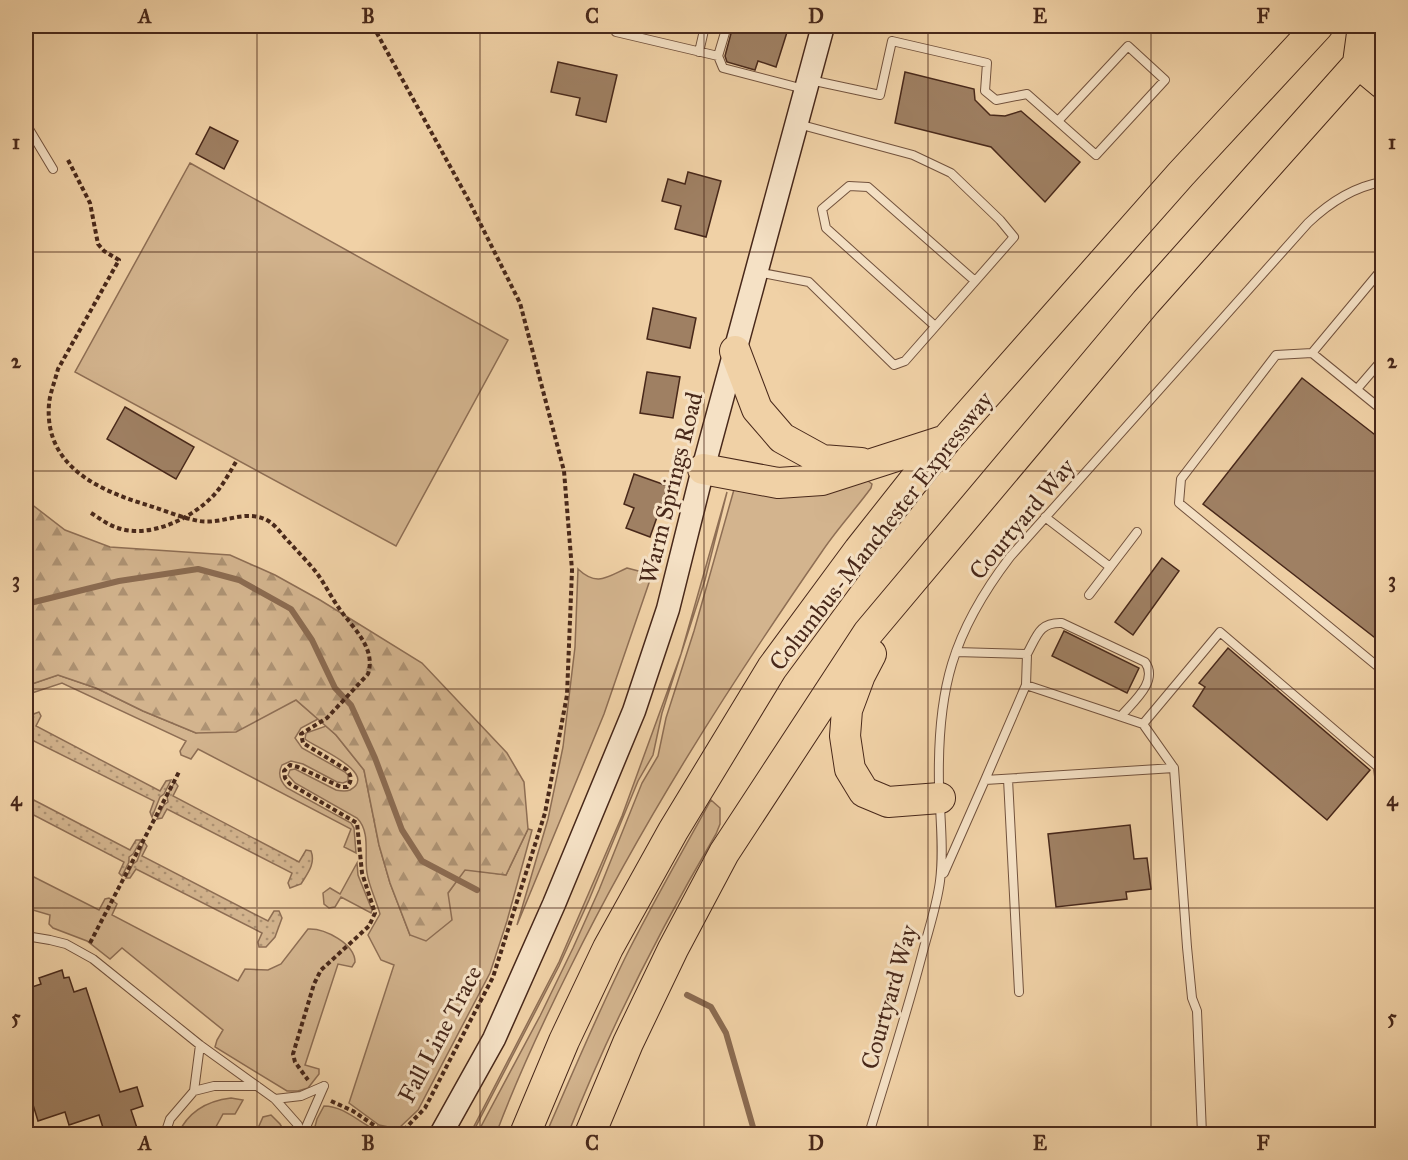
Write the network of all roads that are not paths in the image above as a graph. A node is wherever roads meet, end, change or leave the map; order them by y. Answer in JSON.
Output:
{"nodes":[{"id":1,"x":618,"y":26,"type":"edge"},
{"id":2,"x":705,"y":26,"type":"edge"},
{"id":3,"x":727,"y":26,"type":"edge"},
{"id":4,"x":823,"y":26,"type":"edge"},
{"id":5,"x":1091,"y":26,"type":"edge"},
{"id":6,"x":1106,"y":26,"type":"edge"},
{"id":7,"x":1318,"y":26,"type":"edge"},
{"id":8,"x":1363,"y":26,"type":"edge"},
{"id":9,"x":1383,"y":37,"type":"edge"},
{"id":10,"x":699,"y":51,"type":"junction"},
{"id":11,"x":718,"y":56,"type":"junction"},
{"id":12,"x":1358,"y":63,"type":"junction"},
{"id":13,"x":1383,"y":83,"type":"edge"},
{"id":14,"x":808,"y":84,"type":"junction"},
{"id":15,"x":1058,"y":121,"type":"junction"},
{"id":16,"x":26,"y":124,"type":"edge"},
{"id":17,"x":798,"y":124,"type":"junction"},
{"id":18,"x":53,"y":169,"type":"dead end"},
{"id":19,"x":1383,"y":182,"type":"edge"},
{"id":20,"x":1383,"y":269,"type":"edge"},
{"id":21,"x":757,"y":272,"type":"junction"},
{"id":22,"x":975,"y":282,"type":"junction"},
{"id":23,"x":936,"y":326,"type":"junction"},
{"id":24,"x":735,"y":351,"type":"junction"},
{"id":25,"x":1312,"y":352,"type":"junction"},
{"id":26,"x":1383,"y":360,"type":"edge"},
{"id":27,"x":1358,"y":389,"type":"junction"},
{"id":28,"x":1383,"y":410,"type":"edge"},
{"id":29,"x":946,"y":441,"type":"junction"},
{"id":30,"x":873,"y":464,"type":"junction"},
{"id":31,"x":703,"y":469,"type":"junction"},
{"id":32,"x":1046,"y":517,"type":"junction"},
{"id":33,"x":1137,"y":532,"type":"dead end"},
{"id":34,"x":1110,"y":567,"type":"junction"},
{"id":35,"x":903,"y":591,"type":"junction"},
{"id":36,"x":1089,"y":595,"type":"dead end"},
{"id":37,"x":956,"y":652,"type":"junction"},
{"id":38,"x":1027,"y":654,"type":"junction"},
{"id":39,"x":1383,"y":670,"type":"edge"},
{"id":40,"x":1026,"y":685,"type":"junction"},
{"id":41,"x":1121,"y":716,"type":"junction"},
{"id":42,"x":1143,"y":724,"type":"junction"},
{"id":43,"x":1174,"y":768,"type":"junction"},
{"id":44,"x":1008,"y":779,"type":"junction"},
{"id":45,"x":985,"y":780,"type":"junction"},
{"id":46,"x":940,"y":798,"type":"junction"},
{"id":47,"x":1383,"y":805,"type":"edge"},
{"id":48,"x":940,"y":882,"type":"junction"},
{"id":49,"x":26,"y":936,"type":"edge"},
{"id":50,"x":1019,"y":992,"type":"dead end"},
{"id":51,"x":200,"y":1045,"type":"junction"},
{"id":52,"x":258,"y":1086,"type":"junction"},
{"id":53,"x":194,"y":1091,"type":"junction"},
{"id":54,"x":275,"y":1098,"type":"junction"},
{"id":55,"x":165,"y":1134,"type":"edge"},
{"id":56,"x":302,"y":1134,"type":"edge"},
{"id":57,"x":441,"y":1134,"type":"edge"},
{"id":58,"x":525,"y":1134,"type":"edge"},
{"id":59,"x":590,"y":1134,"type":"edge"},
{"id":60,"x":869,"y":1134,"type":"edge"},
{"id":61,"x":1202,"y":1134,"type":"edge"}],
"edges":[{"from":1,"to":10,"type":"lane"},
{"from":2,"to":10,"type":"lane"},
{"from":3,"to":11,"type":"lane"},
{"from":4,"to":14,"type":"main road","name":"Warm Springs Road"},
{"from":5,"to":6,"type":"lane"},
{"from":7,"to":29,"type":"highway","name":"Columbus-Manchester Expressway"},
{"from":8,"to":12,"type":"highway"},
{"from":9,"to":12,"type":"highway"},
{"from":10,"to":11,"type":"lane"},
{"from":11,"to":14,"type":"lane"},
{"from":12,"to":13,"type":"highway"},
{"from":12,"to":35,"type":"highway"},
{"from":14,"to":15,"type":"lane"},
{"from":14,"to":17,"type":"main road","name":"Warm Springs Road"},
{"from":15,"to":15,"type":"lane"},
{"from":16,"to":18,"type":"lane"},
{"from":17,"to":21,"type":"main road","name":"Warm Springs Road"},
{"from":17,"to":22,"type":"lane"},
{"from":19,"to":32,"type":"lane","name":"Courtyard Way"},
{"from":20,"to":25,"type":"lane"},
{"from":21,"to":23,"type":"lane"},
{"from":21,"to":24,"type":"main road","name":"Warm Springs Road"},
{"from":22,"to":23,"type":"lane"},
{"from":22,"to":23,"type":"lane"},
{"from":24,"to":30,"type":"highway"},
{"from":24,"to":31,"type":"main road","name":"Warm Springs Road"},
{"from":25,"to":27,"type":"lane"},
{"from":25,"to":39,"type":"lane"},
{"from":26,"to":27,"type":"lane"},
{"from":27,"to":28,"type":"lane"},
{"from":29,"to":30,"type":"highway"},
{"from":29,"to":58,"type":"highway","name":"Columbus-Manchester Expressway"},
{"from":30,"to":31,"type":"highway"},
{"from":31,"to":57,"type":"main road","name":"Warm Springs Road"},
{"from":32,"to":34,"type":"lane"},
{"from":32,"to":37,"type":"lane","name":"Courtyard Way"},
{"from":33,"to":34,"type":"lane"},
{"from":34,"to":36,"type":"lane"},
{"from":35,"to":46,"type":"highway"},
{"from":35,"to":59,"type":"highway"},
{"from":37,"to":38,"type":"lane"},
{"from":37,"to":46,"type":"lane","name":"Courtyard Way"},
{"from":38,"to":40,"type":"lane"},
{"from":38,"to":41,"type":"lane"},
{"from":40,"to":41,"type":"lane"},
{"from":40,"to":45,"type":"lane"},
{"from":41,"to":42,"type":"lane"},
{"from":42,"to":43,"type":"lane"},
{"from":42,"to":47,"type":"lane"},
{"from":43,"to":44,"type":"lane"},
{"from":43,"to":61,"type":"lane"},
{"from":44,"to":45,"type":"lane"},
{"from":44,"to":50,"type":"lane"},
{"from":45,"to":48,"type":"lane"},
{"from":46,"to":48,"type":"lane","name":"Courtyard Way"},
{"from":48,"to":60,"type":"lane","name":"Courtyard Way"},
{"from":49,"to":51,"type":"lane"},
{"from":51,"to":52,"type":"lane"},
{"from":51,"to":53,"type":"lane"},
{"from":52,"to":53,"type":"lane"},
{"from":52,"to":54,"type":"lane"},
{"from":53,"to":55,"type":"lane"},
{"from":54,"to":56,"type":"lane"},
{"from":54,"to":56,"type":"lane"}]}
